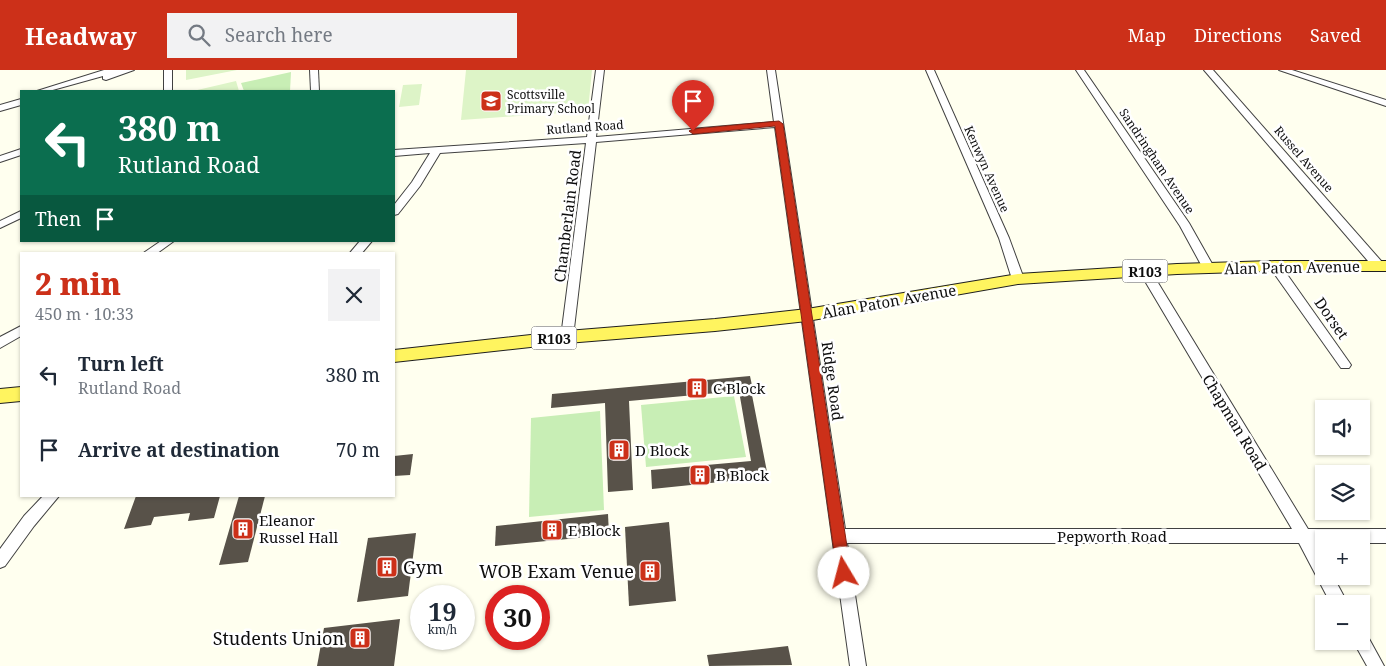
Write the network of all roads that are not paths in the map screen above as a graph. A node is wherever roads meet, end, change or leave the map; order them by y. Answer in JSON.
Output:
{"nodes":[{"id":1,"x":113,"y":70,"type":"edge"},
{"id":2,"x":130,"y":70,"type":"edge"},
{"id":3,"x":168,"y":70,"type":"edge"},
{"id":4,"x":314,"y":70,"type":"edge"},
{"id":5,"x":600,"y":70,"type":"edge"},
{"id":6,"x":771,"y":70,"type":"edge"},
{"id":7,"x":930,"y":70,"type":"edge"},
{"id":8,"x":1080,"y":70,"type":"edge"},
{"id":9,"x":1208,"y":70,"type":"edge"},
{"id":10,"x":1283,"y":70,"type":"edge"},
{"id":11,"x":44,"y":90,"type":"edge"},
{"id":12,"x":61,"y":90,"type":"edge"},
{"id":13,"x":168,"y":90,"type":"edge"},
{"id":14,"x":315,"y":90,"type":"edge"},
{"id":15,"x":20,"y":97,"type":"edge"},
{"id":16,"x":20,"y":102,"type":"edge"},
{"id":17,"x":0,"y":103,"type":"edge"},
{"id":18,"x":1386,"y":103,"type":"edge"},
{"id":19,"x":0,"y":108,"type":"edge"},
{"id":20,"x":779,"y":124,"type":"junction"},
{"id":21,"x":591,"y":140,"type":"junction"},
{"id":22,"x":438,"y":150,"type":"junction"},
{"id":23,"x":20,"y":152,"type":"edge"},
{"id":24,"x":395,"y":152,"type":"edge"},
{"id":25,"x":0,"y":159,"type":"edge"},
{"id":26,"x":395,"y":211,"type":"edge"},
{"id":27,"x":20,"y":215,"type":"edge"},
{"id":28,"x":0,"y":225,"type":"edge"},
{"id":29,"x":167,"y":242,"type":"edge"},
{"id":30,"x":366,"y":242,"type":"edge"},
{"id":31,"x":150,"y":252,"type":"edge"},
{"id":32,"x":356,"y":252,"type":"edge"},
{"id":33,"x":1382,"y":265,"type":"edge"},
{"id":34,"x":1275,"y":266,"type":"junction"},
{"id":35,"x":1210,"y":269,"type":"junction"},
{"id":36,"x":1144,"y":271,"type":"junction"},
{"id":37,"x":1018,"y":279,"type":"junction"},
{"id":38,"x":807,"y":315,"type":"junction"},
{"id":39,"x":20,"y":331,"type":"edge"},
{"id":40,"x":568,"y":337,"type":"junction"},
{"id":41,"x":0,"y":344,"type":"edge"},
{"id":42,"x":395,"y":356,"type":"edge"},
{"id":43,"x":1345,"y":365,"type":"dead end"},
{"id":44,"x":20,"y":394,"type":"edge"},
{"id":45,"x":0,"y":396,"type":"edge"},
{"id":46,"x":20,"y":402,"type":"edge"},
{"id":47,"x":0,"y":404,"type":"edge"},
{"id":48,"x":51,"y":497,"type":"edge"},
{"id":49,"x":1303,"y":535,"type":"junction"},
{"id":50,"x":839,"y":536,"type":"junction"},
{"id":51,"x":1386,"y":536,"type":"edge"},
{"id":52,"x":1315,"y":557,"type":"edge"},
{"id":53,"x":0,"y":562,"type":"edge"},
{"id":54,"x":1366,"y":650,"type":"edge"},
{"id":55,"x":858,"y":666,"type":"edge"},
{"id":56,"x":1376,"y":666,"type":"edge"}],
"edges":[{"from":1,"to":11,"type":"street"},
{"from":2,"to":12,"type":"street"},
{"from":3,"to":13,"type":"street"},
{"from":4,"to":14,"type":"street"},
{"from":5,"to":21,"type":"street","name":"Chamberlain Road"},
{"from":6,"to":20,"type":"street","name":"Ridge Road"},
{"from":7,"to":37,"type":"street","name":"Kenwyn Avenue"},
{"from":8,"to":35,"type":"street","name":"Sandringham Avenue"},
{"from":9,"to":33,"type":"street","name":"Russel Avenue"},
{"from":10,"to":18,"type":"street"},
{"from":15,"to":17,"type":"street"},
{"from":16,"to":19,"type":"street"},
{"from":20,"to":21,"type":"street","name":"Rutland Road"},
{"from":20,"to":38,"type":"street","name":"Ridge Road"},
{"from":21,"to":22,"type":"street","name":"Rutland Road"},
{"from":21,"to":40,"type":"street","name":"Chamberlain Road"},
{"from":22,"to":24,"type":"street","name":"Rutland Road"},
{"from":22,"to":26,"type":"street"},
{"from":23,"to":25,"type":"street"},
{"from":27,"to":28,"type":"street"},
{"from":29,"to":31,"type":"street"},
{"from":30,"to":32,"type":"street"},
{"from":33,"to":34,"type":"main road","name":"Alan Paton Avenue","number":"R103"},
{"from":34,"to":35,"type":"main road","name":"Alan Paton Avenue","number":"R103"},
{"from":34,"to":43,"type":"street","name":"Dorset"},
{"from":35,"to":36,"type":"main road","name":"Alan Paton Avenue","number":"R103"},
{"from":36,"to":37,"type":"main road","name":"Alan Paton Avenue","number":"R103"},
{"from":36,"to":49,"type":"street","name":"Chapman Road"},
{"from":37,"to":38,"type":"main road","name":"Alan Paton Avenue","number":"R103"},
{"from":38,"to":40,"type":"main road","name":"Alan Paton Avenue","number":"R103"},
{"from":38,"to":50,"type":"street","name":"Ridge Road"},
{"from":39,"to":41,"type":"street"},
{"from":40,"to":42,"type":"main road","name":"Alan Paton Avenue","number":"R103"},
{"from":44,"to":45,"type":"main road"},
{"from":46,"to":47,"type":"main road"},
{"from":48,"to":53,"type":"street"},
{"from":49,"to":50,"type":"street","name":"Pepworth Road"},
{"from":49,"to":51,"type":"street","name":"Pepworth Road"},
{"from":49,"to":52,"type":"street","name":"Chapman Road"},
{"from":50,"to":55,"type":"street","name":"Ridge Road"},
{"from":54,"to":56,"type":"street"}]}
